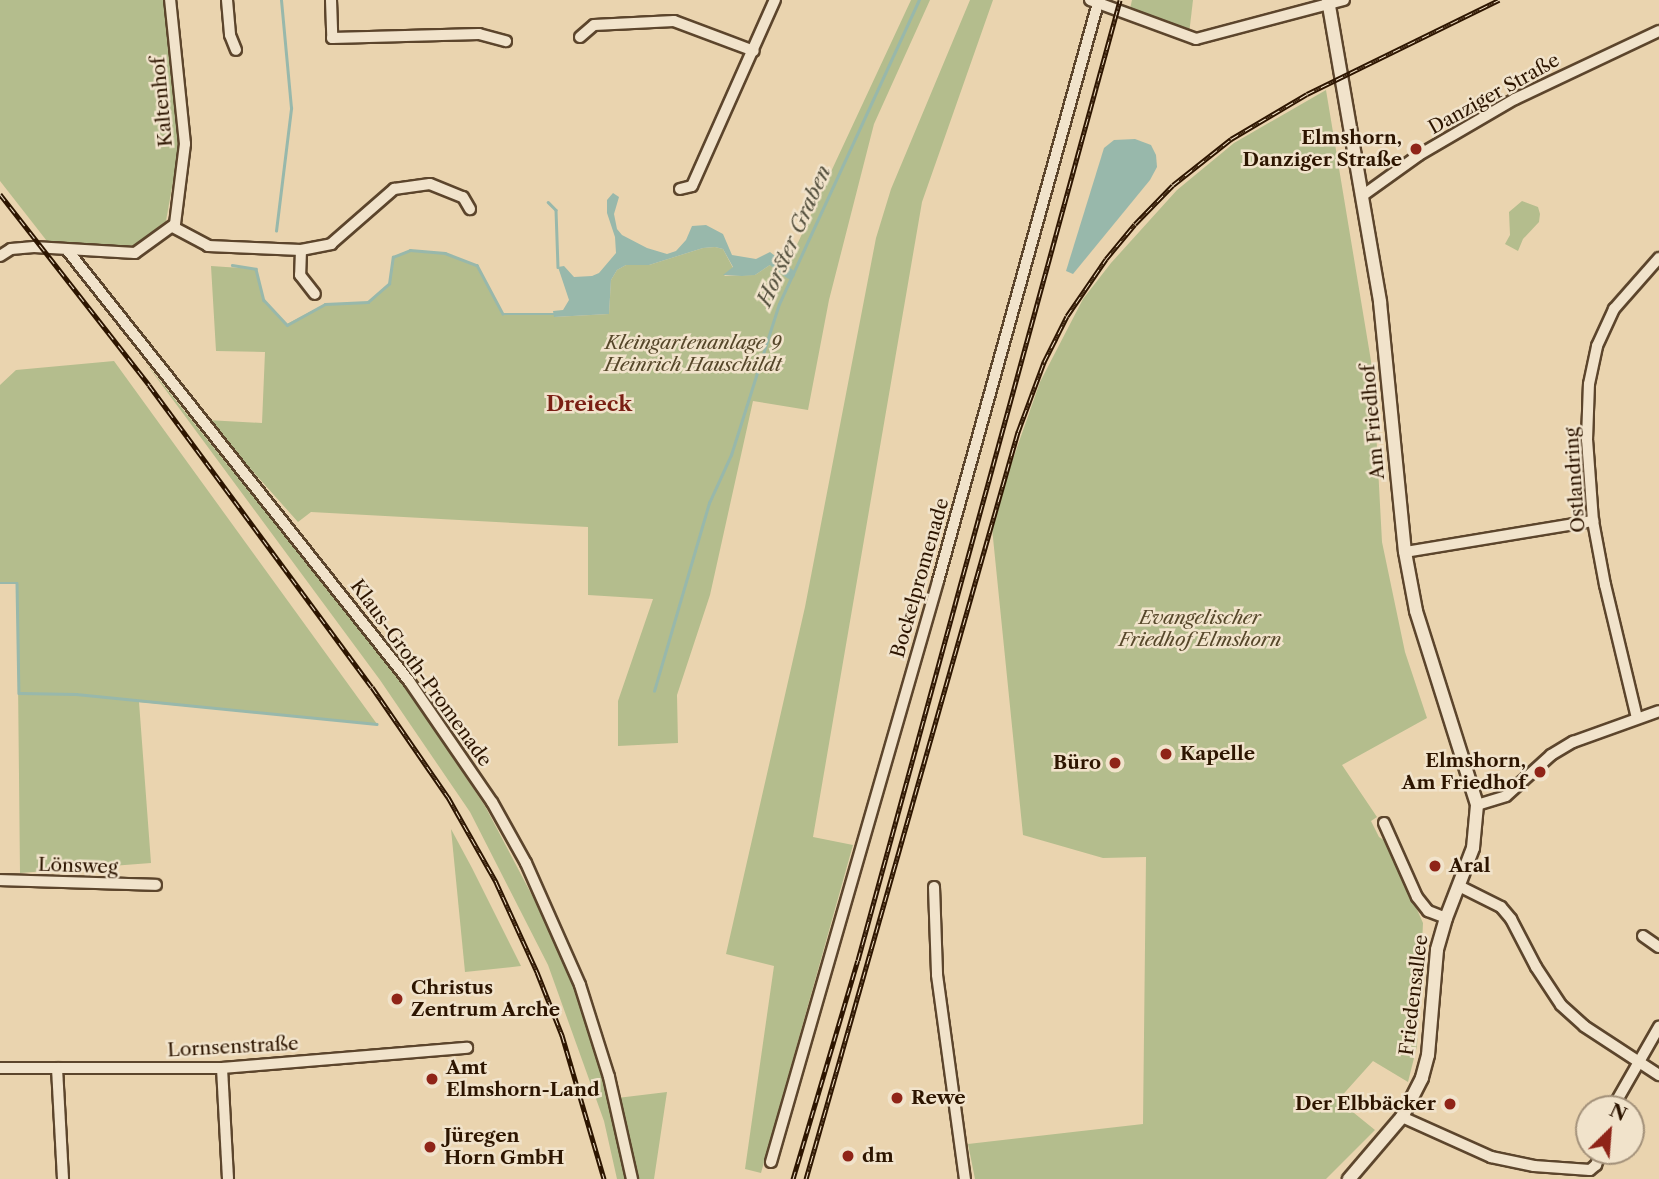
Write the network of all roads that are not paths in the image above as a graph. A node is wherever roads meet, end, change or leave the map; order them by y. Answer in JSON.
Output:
{"nodes":[{"id":1,"x":170,"y":0,"type":"edge"},
{"id":2,"x":227,"y":0,"type":"edge"},
{"id":3,"x":331,"y":0,"type":"edge"},
{"id":4,"x":775,"y":0,"type":"edge"},
{"id":5,"x":1344,"y":0,"type":"edge"},
{"id":6,"x":1094,"y":2,"type":"edge"},
{"id":7,"x":1328,"y":2,"type":"edge"},
{"id":8,"x":1654,"y":33,"type":"edge"},
{"id":9,"x":580,"y":37,"type":"dead end"},
{"id":10,"x":506,"y":41,"type":"dead end"},
{"id":11,"x":236,"y":50,"type":"dead end"},
{"id":12,"x":754,"y":51,"type":"junction"},
{"id":13,"x":680,"y":189,"type":"dead end"},
{"id":14,"x":1362,"y":195,"type":"junction"},
{"id":15,"x":470,"y":209,"type":"dead end"},
{"id":16,"x":173,"y":227,"type":"junction"},
{"id":17,"x":301,"y":250,"type":"junction"},
{"id":18,"x":68,"y":251,"type":"junction"},
{"id":19,"x":0,"y":256,"type":"edge"},
{"id":20,"x":1659,"y":258,"type":"edge"},
{"id":21,"x":315,"y":294,"type":"dead end"},
{"id":22,"x":1593,"y":521,"type":"junction"},
{"id":23,"x":1405,"y":552,"type":"junction"},
{"id":24,"x":1659,"y":711,"type":"edge"},
{"id":25,"x":1637,"y":718,"type":"junction"},
{"id":26,"x":1477,"y":805,"type":"junction"},
{"id":27,"x":1384,"y":823,"type":"dead end"},
{"id":28,"x":1477,"y":830,"type":"joint"},
{"id":29,"x":0,"y":880,"type":"edge"},
{"id":30,"x":156,"y":885,"type":"dead end"},
{"id":31,"x":1459,"y":886,"type":"junction"},
{"id":32,"x":934,"y":887,"type":"dead end"},
{"id":33,"x":1446,"y":918,"type":"junction"},
{"id":34,"x":1643,"y":936,"type":"dead end"},
{"id":35,"x":1659,"y":947,"type":"edge"},
{"id":36,"x":1659,"y":1027,"type":"edge"},
{"id":37,"x":467,"y":1048,"type":"dead end"},
{"id":38,"x":1637,"y":1062,"type":"junction"},
{"id":39,"x":0,"y":1068,"type":"edge"},
{"id":40,"x":57,"y":1068,"type":"junction"},
{"id":41,"x":222,"y":1068,"type":"junction"},
{"id":42,"x":1659,"y":1075,"type":"edge"},
{"id":43,"x":1619,"y":1095,"type":"edge"},
{"id":44,"x":1402,"y":1117,"type":"junction"},
{"id":45,"x":771,"y":1162,"type":"dead end"},
{"id":46,"x":1597,"y":1165,"type":"edge"},
{"id":47,"x":63,"y":1179,"type":"edge"},
{"id":48,"x":228,"y":1179,"type":"edge"},
{"id":49,"x":632,"y":1179,"type":"edge"},
{"id":50,"x":965,"y":1179,"type":"edge"},
{"id":51,"x":1349,"y":1179,"type":"edge"}],
"edges":[{"from":1,"to":16,"type":"street","name":"Kaltenhof"},
{"from":2,"to":11,"type":"street"},
{"from":3,"to":10,"type":"street"},
{"from":4,"to":12,"type":"street"},
{"from":5,"to":7,"type":"street"},
{"from":6,"to":7,"type":"street"},
{"from":6,"to":45,"type":"street","name":"Bockelpromenade"},
{"from":7,"to":14,"type":"street","name":"Am Friedhof"},
{"from":8,"to":14,"type":"street","name":"Danziger Straße"},
{"from":9,"to":12,"type":"street"},
{"from":12,"to":13,"type":"street"},
{"from":14,"to":23,"type":"street","name":"Am Friedhof"},
{"from":15,"to":17,"type":"street"},
{"from":16,"to":17,"type":"street"},
{"from":16,"to":18,"type":"street"},
{"from":17,"to":21,"type":"street"},
{"from":18,"to":19,"type":"street"},
{"from":18,"to":49,"type":"street","name":"Klaus-Groth-Promenade"},
{"from":20,"to":22,"type":"street","name":"Ostlandring"},
{"from":22,"to":23,"type":"street"},
{"from":22,"to":25,"type":"street","name":"Ostlandring"},
{"from":23,"to":26,"type":"street","name":"Am Friedhof"},
{"from":24,"to":25,"type":"street"},
{"from":25,"to":26,"type":"street"},
{"from":26,"to":28,"type":"street","name":"Am Friedhof"},
{"from":27,"to":33,"type":"street","name":"Friedensallee"},
{"from":28,"to":31,"type":"street","name":"Friedensallee"},
{"from":29,"to":30,"type":"street","name":"Lönsweg"},
{"from":31,"to":33,"type":"street","name":"Friedensallee"},
{"from":31,"to":38,"type":"street"},
{"from":32,"to":50,"type":"street"},
{"from":33,"to":44,"type":"street","name":"Friedensallee"},
{"from":34,"to":35,"type":"street"},
{"from":36,"to":38,"type":"street"},
{"from":37,"to":41,"type":"street","name":"Lornsenstraße"},
{"from":38,"to":42,"type":"street"},
{"from":38,"to":43,"type":"street"},
{"from":39,"to":40,"type":"street","name":"Lornsenstraße"},
{"from":40,"to":41,"type":"street","name":"Lornsenstraße"},
{"from":40,"to":47,"type":"street"},
{"from":41,"to":48,"type":"street"},
{"from":44,"to":46,"type":"street"},
{"from":44,"to":51,"type":"street","name":"Friedensallee"}]}
